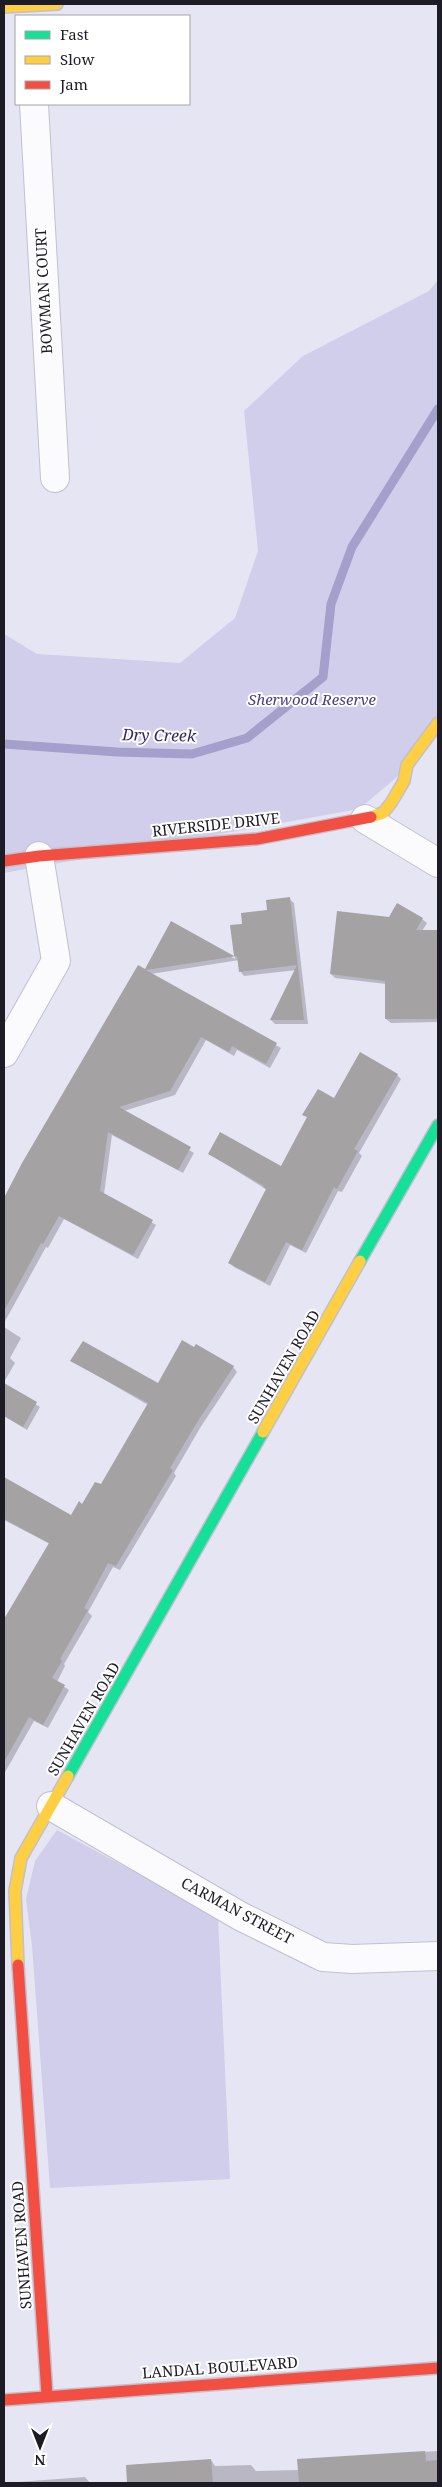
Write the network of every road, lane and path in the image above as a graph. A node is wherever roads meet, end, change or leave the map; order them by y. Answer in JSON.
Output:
{"nodes":[{"id":1,"x":57,"y":4,"type":"edge"},
{"id":2,"x":21,"y":10,"type":"edge"},
{"id":3,"x":34,"y":105,"type":"edge"},
{"id":4,"x":55,"y":478,"type":"dead end"},
{"id":5,"x":438,"y":723,"type":"edge"},
{"id":6,"x":365,"y":819,"type":"junction"},
{"id":7,"x":39,"y":856,"type":"junction"},
{"id":8,"x":4,"y":861,"type":"edge"},
{"id":9,"x":438,"y":863,"type":"edge"},
{"id":10,"x":4,"y":1053,"type":"edge"},
{"id":11,"x":438,"y":1125,"type":"edge"},
{"id":12,"x":52,"y":1806,"type":"junction"},
{"id":13,"x":438,"y":1956,"type":"edge"},
{"id":14,"x":438,"y":2368,"type":"edge"},
{"id":15,"x":47,"y":2395,"type":"junction"},
{"id":16,"x":4,"y":2400,"type":"edge"}],
"edges":[{"from":1,"to":2,"type":"street"},
{"from":3,"to":4,"type":"street","name":"BOWMAN COURT"},
{"from":5,"to":6,"type":"street","name":"RIVERSIDE DRIVE"},
{"from":6,"to":7,"type":"street","name":"RIVERSIDE DRIVE"},
{"from":6,"to":9,"type":"street"},
{"from":7,"to":8,"type":"street","name":"RIVERSIDE DRIVE"},
{"from":7,"to":10,"type":"street"},
{"from":11,"to":12,"type":"street","name":"SUNHAVEN ROAD"},
{"from":12,"to":13,"type":"street","name":"CARMAN STREET"},
{"from":12,"to":15,"type":"street","name":"SUNHAVEN ROAD"},
{"from":14,"to":15,"type":"street","name":"LANDAL BOULEVARD"},
{"from":15,"to":16,"type":"street","name":"LANDAL BOULEVARD"}]}
